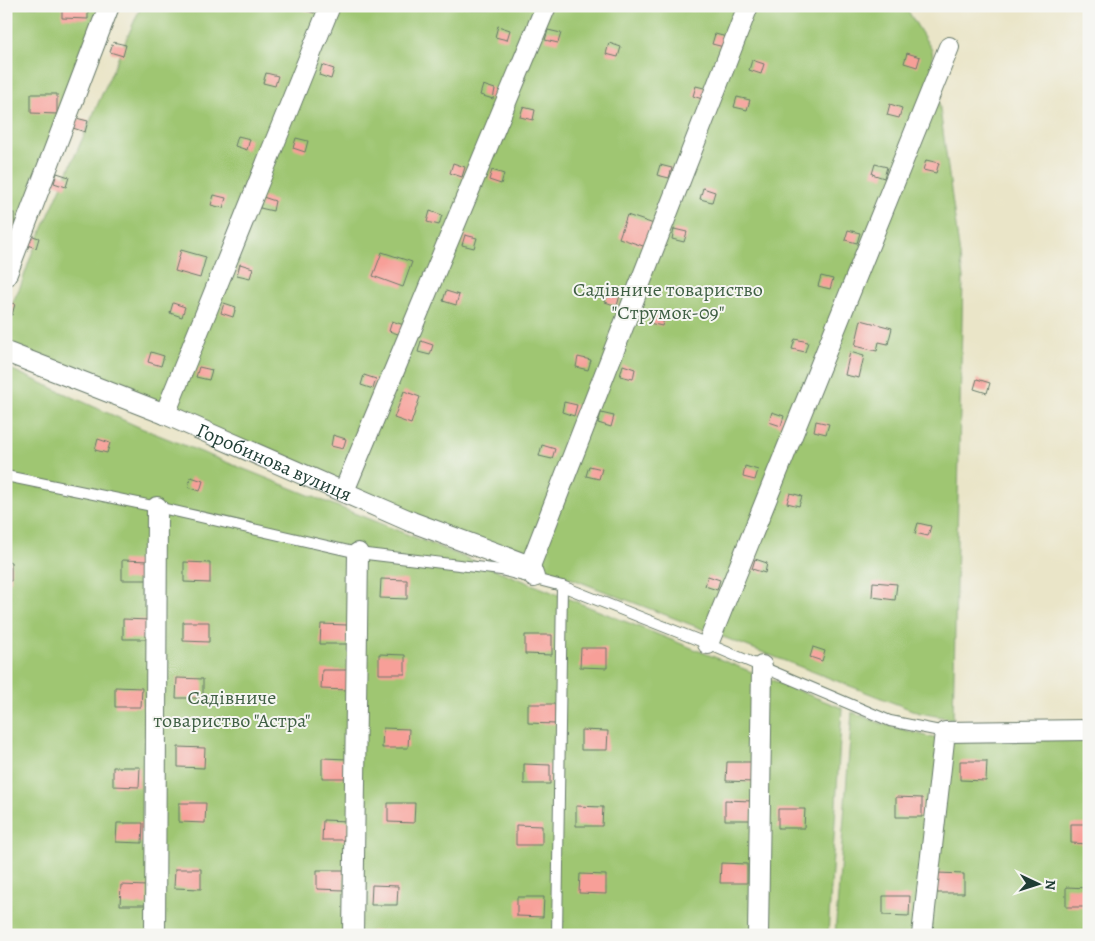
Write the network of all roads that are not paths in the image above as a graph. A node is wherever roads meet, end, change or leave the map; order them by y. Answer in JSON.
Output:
{"nodes":[{"id":1,"x":110,"y":6,"type":"edge"},
{"id":2,"x":330,"y":6,"type":"edge"},
{"id":3,"x":546,"y":6,"type":"edge"},
{"id":4,"x":748,"y":6,"type":"edge"},
{"id":5,"x":949,"y":47,"type":"dead end"},
{"id":6,"x":6,"y":276,"type":"edge"},
{"id":7,"x":6,"y":352,"type":"edge"},
{"id":8,"x":165,"y":414,"type":"junction"},
{"id":9,"x":6,"y":476,"type":"edge"},
{"id":10,"x":344,"y":491,"type":"junction"},
{"id":11,"x":158,"y":507,"type":"junction"},
{"id":12,"x":358,"y":553,"type":"junction"},
{"id":13,"x":533,"y":572,"type":"junction"},
{"id":14,"x":562,"y":586,"type":"junction"},
{"id":15,"x":708,"y":644,"type":"junction"},
{"id":16,"x":762,"y":666,"type":"junction"},
{"id":17,"x":1089,"y":730,"type":"edge"},
{"id":18,"x":945,"y":732,"type":"junction"},
{"id":19,"x":155,"y":935,"type":"edge"},
{"id":20,"x":353,"y":935,"type":"edge"},
{"id":21,"x":557,"y":935,"type":"edge"},
{"id":22,"x":758,"y":935,"type":"edge"},
{"id":23,"x":922,"y":935,"type":"edge"}],
"edges":[{"from":1,"to":6,"type":"street"},
{"from":2,"to":8,"type":"street"},
{"from":3,"to":10,"type":"street"},
{"from":4,"to":13,"type":"street"},
{"from":5,"to":15,"type":"street"},
{"from":7,"to":8,"type":"street","name":"Горобинова вулиця"},
{"from":8,"to":10,"type":"street","name":"Горобинова вулиця"},
{"from":9,"to":11,"type":"lane"},
{"from":10,"to":13,"type":"street","name":"Горобинова вулиця"},
{"from":11,"to":12,"type":"lane"},
{"from":11,"to":19,"type":"street"},
{"from":12,"to":13,"type":"lane"},
{"from":12,"to":20,"type":"street"},
{"from":13,"to":14,"type":"lane"},
{"from":14,"to":15,"type":"lane"},
{"from":14,"to":21,"type":"lane"},
{"from":15,"to":16,"type":"lane"},
{"from":16,"to":18,"type":"lane"},
{"from":16,"to":22,"type":"street"},
{"from":17,"to":18,"type":"street"},
{"from":18,"to":23,"type":"street"}]}
